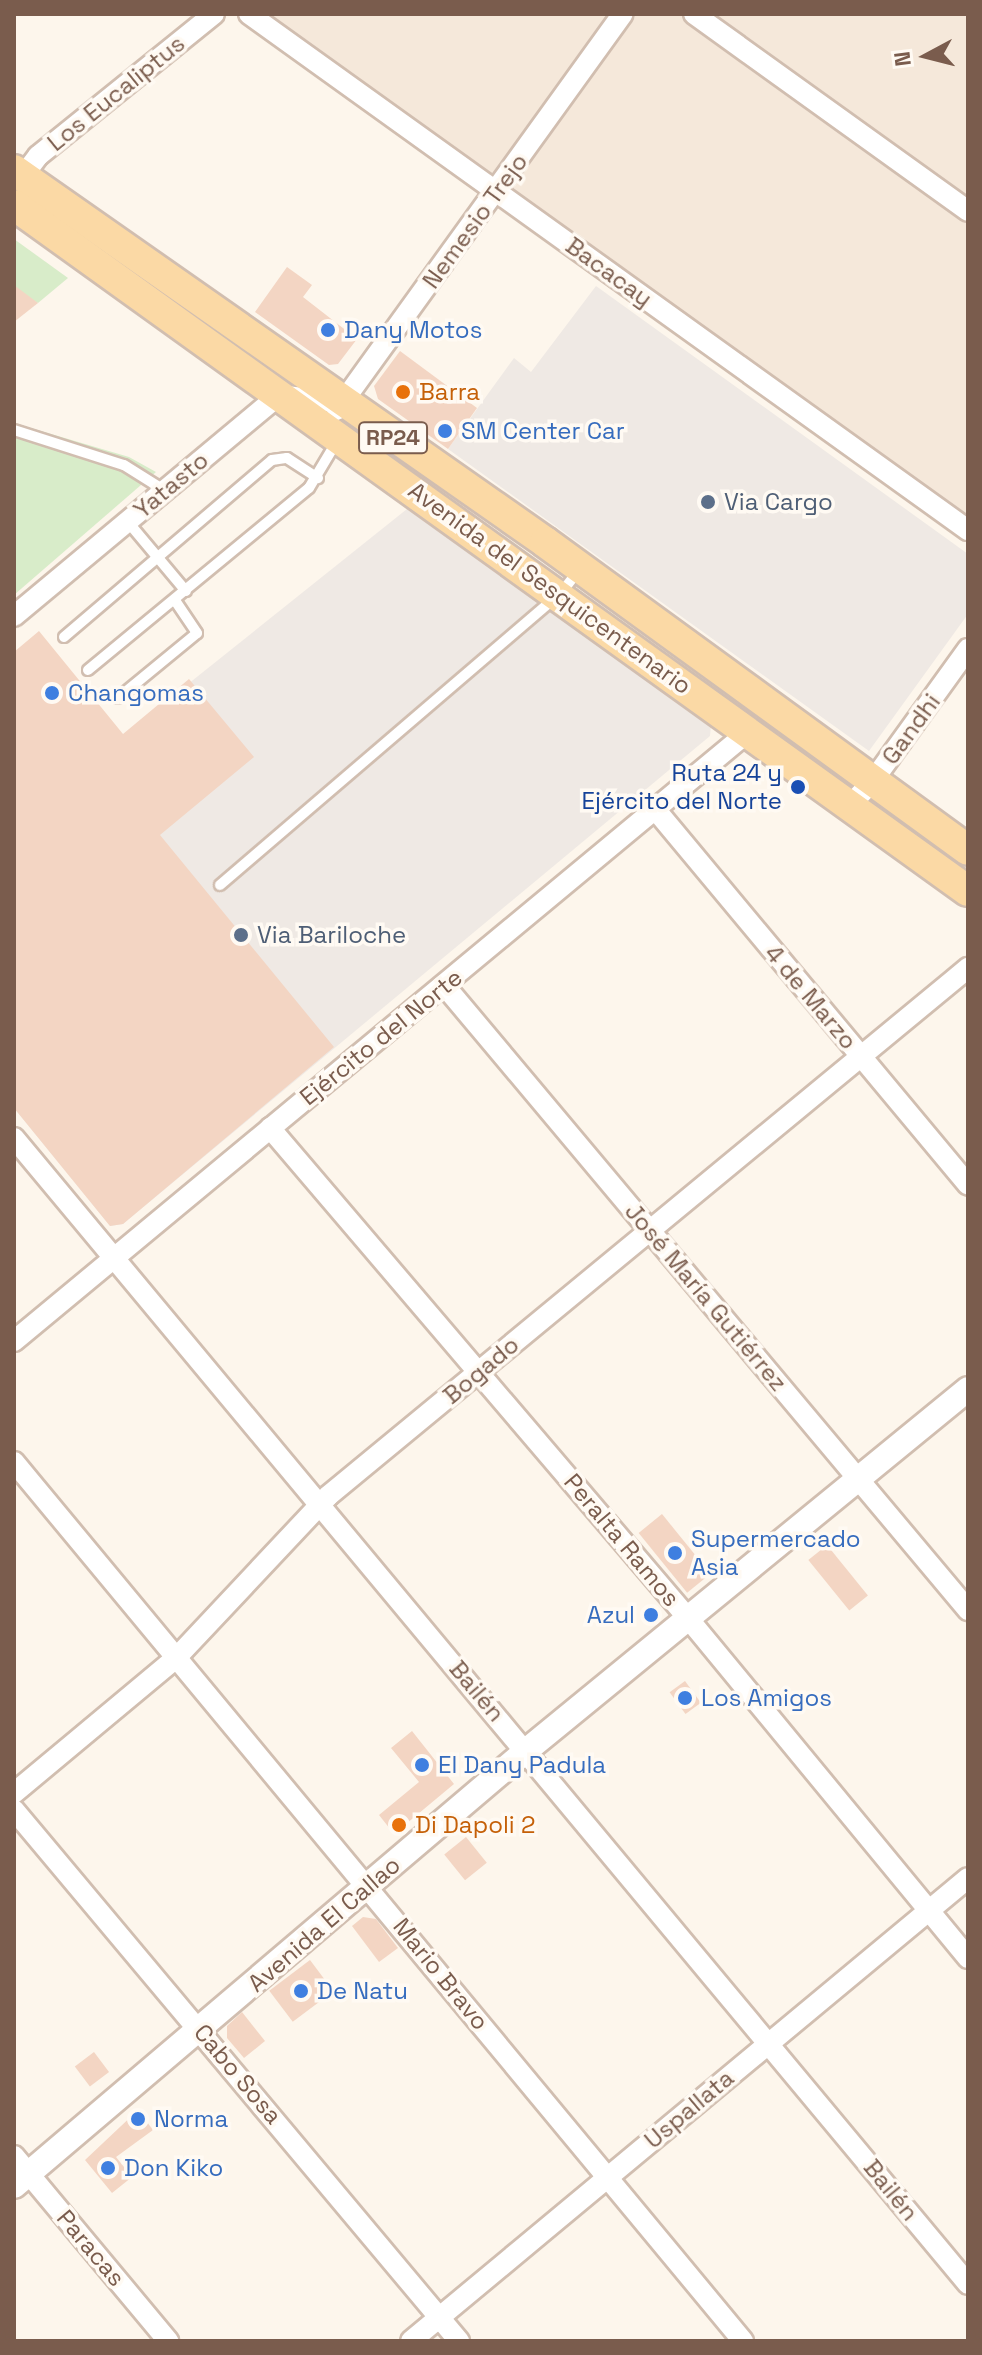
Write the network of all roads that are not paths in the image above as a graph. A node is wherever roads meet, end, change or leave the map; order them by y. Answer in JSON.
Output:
{"nodes":[{"id":1,"x":214,"y":14,"type":"edge"},
{"id":2,"x":249,"y":14,"type":"edge"},
{"id":3,"x":623,"y":14,"type":"edge"},
{"id":4,"x":694,"y":14,"type":"edge"},
{"id":5,"x":18,"y":173,"type":"edge"},
{"id":6,"x":497,"y":191,"type":"junction"},
{"id":7,"x":14,"y":205,"type":"edge"},
{"id":8,"x":968,"y":211,"type":"edge"},
{"id":9,"x":279,"y":395,"type":"junction"},
{"id":10,"x":335,"y":422,"type":"junction"},
{"id":11,"x":14,"y":430,"type":"edge"},
{"id":12,"x":318,"y":478,"type":"junction"},
{"id":13,"x":164,"y":490,"type":"junction"},
{"id":14,"x":128,"y":522,"type":"junction"},
{"id":15,"x":968,"y":530,"type":"edge"},
{"id":16,"x":159,"y":559,"type":"junction"},
{"id":17,"x":580,"y":568,"type":"junction"},
{"id":18,"x":186,"y":591,"type":"junction"},
{"id":19,"x":561,"y":593,"type":"junction"},
{"id":20,"x":175,"y":600,"type":"junction"},
{"id":21,"x":14,"y":616,"type":"edge"},
{"id":22,"x":64,"y":637,"type":"dead end"},
{"id":23,"x":968,"y":649,"type":"edge"},
{"id":24,"x":88,"y":670,"type":"dead end"},
{"id":25,"x":118,"y":698,"type":"dead end"},
{"id":26,"x":748,"y":732,"type":"junction"},
{"id":27,"x":872,"y":782,"type":"junction"},
{"id":28,"x":850,"y":805,"type":"junction"},
{"id":29,"x":655,"y":809,"type":"junction"},
{"id":30,"x":968,"y":850,"type":"edge"},
{"id":31,"x":220,"y":885,"type":"dead end"},
{"id":32,"x":968,"y":891,"type":"edge"},
{"id":33,"x":968,"y":968,"type":"edge"},
{"id":34,"x":444,"y":985,"type":"junction"},
{"id":35,"x":859,"y":1056,"type":"junction"},
{"id":36,"x":270,"y":1128,"type":"junction"},
{"id":37,"x":14,"y":1138,"type":"edge"},
{"id":38,"x":968,"y":1185,"type":"edge"},
{"id":39,"x":650,"y":1231,"type":"junction"},
{"id":40,"x":116,"y":1257,"type":"junction"},
{"id":41,"x":14,"y":1341,"type":"edge"},
{"id":42,"x":478,"y":1372,"type":"junction"},
{"id":43,"x":968,"y":1389,"type":"edge"},
{"id":44,"x":14,"y":1462,"type":"edge"},
{"id":45,"x":861,"y":1479,"type":"junction"},
{"id":46,"x":319,"y":1505,"type":"junction"},
{"id":47,"x":968,"y":1610,"type":"edge"},
{"id":48,"x":687,"y":1617,"type":"junction"},
{"id":49,"x":177,"y":1657,"type":"junction"},
{"id":50,"x":527,"y":1750,"type":"junction"},
{"id":51,"x":14,"y":1793,"type":"edge"},
{"id":52,"x":14,"y":1810,"type":"edge"},
{"id":53,"x":968,"y":1878,"type":"edge"},
{"id":54,"x":368,"y":1885,"type":"junction"},
{"id":55,"x":929,"y":1911,"type":"junction"},
{"id":56,"x":968,"y":1958,"type":"edge"},
{"id":57,"x":202,"y":2030,"type":"junction"},
{"id":58,"x":769,"y":2042,"type":"junction"},
{"id":59,"x":19,"y":2172,"type":"edge"},
{"id":60,"x":608,"y":2177,"type":"junction"},
{"id":61,"x":968,"y":2284,"type":"edge"},
{"id":62,"x":439,"y":2318,"type":"junction"},
{"id":63,"x":168,"y":2341,"type":"edge"},
{"id":64,"x":411,"y":2341,"type":"edge"},
{"id":65,"x":459,"y":2341,"type":"edge"},
{"id":66,"x":743,"y":2341,"type":"edge"}],
"edges":[{"from":1,"to":5,"type":"street","name":"Los Eucaliptus"},
{"from":2,"to":6,"type":"street","name":"Bacacay"},
{"from":3,"to":6,"type":"street","name":"Nemesio Trejo"},
{"from":4,"to":8,"type":"street"},
{"from":5,"to":10,"type":"main road","name":"Avenida del Sesquicentenario","number":"RP24"},
{"from":6,"to":10,"type":"street","name":"Nemesio Trejo"},
{"from":6,"to":15,"type":"street","name":"Bacacay"},
{"from":7,"to":9,"type":"main road","name":"Avenida del Sesquicentenario","number":"RP24"},
{"from":9,"to":10,"type":"main road","name":"Avenida del Sesquicentenario","number":"RP24"},
{"from":9,"to":13,"type":"street","name":"Yatasto"},
{"from":10,"to":12,"type":"lane"},
{"from":10,"to":17,"type":"main road","name":"Avenida del Sesquicentenario","number":"RP24"},
{"from":10,"to":19,"type":"main road","name":"Avenida del Sesquicentenario","number":"RP24"},
{"from":11,"to":13,"type":"lane"},
{"from":12,"to":16,"type":"lane"},
{"from":12,"to":18,"type":"lane"},
{"from":13,"to":14,"type":"street","name":"Yatasto"},
{"from":14,"to":16,"type":"lane"},
{"from":14,"to":21,"type":"street","name":"Yatasto"},
{"from":16,"to":18,"type":"lane"},
{"from":16,"to":22,"type":"lane"},
{"from":17,"to":19,"type":"lane"},
{"from":17,"to":27,"type":"main road","name":"Avenida del Sesquicentenario","number":"RP24"},
{"from":18,"to":20,"type":"lane"},
{"from":19,"to":26,"type":"main road","name":"Avenida del Sesquicentenario","number":"RP24"},
{"from":19,"to":31,"type":"lane"},
{"from":20,"to":24,"type":"lane"},
{"from":20,"to":25,"type":"lane"},
{"from":23,"to":27,"type":"street","name":"Gandhi"},
{"from":26,"to":28,"type":"main road","name":"Avenida del Sesquicentenario","number":"RP24"},
{"from":26,"to":29,"type":"street","name":"Ejército del Norte"},
{"from":27,"to":28,"type":"street","name":"Gandhi"},
{"from":27,"to":30,"type":"main road","name":"Avenida del Sesquicentenario","number":"RP24"},
{"from":28,"to":32,"type":"main road","name":"Avenida del Sesquicentenario","number":"RP24"},
{"from":29,"to":34,"type":"street","name":"Ejército del Norte"},
{"from":29,"to":35,"type":"street","name":"4 de Marzo"},
{"from":33,"to":35,"type":"street","name":"Bogado"},
{"from":34,"to":36,"type":"street","name":"Ejército del Norte"},
{"from":34,"to":39,"type":"street","name":"José María Gutiérrez"},
{"from":35,"to":38,"type":"street","name":"4 de Marzo"},
{"from":35,"to":39,"type":"street","name":"Bogado"},
{"from":36,"to":40,"type":"street","name":"Ejército del Norte"},
{"from":36,"to":42,"type":"street","name":"Peralta Ramos"},
{"from":37,"to":40,"type":"street","name":"Bailén"},
{"from":39,"to":42,"type":"street","name":"Bogado"},
{"from":39,"to":45,"type":"street","name":"José María Gutiérrez"},
{"from":40,"to":41,"type":"street","name":"Ejército del Norte"},
{"from":40,"to":46,"type":"street","name":"Bailén"},
{"from":42,"to":46,"type":"street","name":"Bogado"},
{"from":42,"to":48,"type":"street","name":"Peralta Ramos"},
{"from":43,"to":45,"type":"street","name":"Avenida El Callao"},
{"from":44,"to":49,"type":"street","name":"Mario Bravo"},
{"from":45,"to":47,"type":"street","name":"José María Gutiérrez"},
{"from":45,"to":48,"type":"street","name":"Avenida El Callao"},
{"from":46,"to":49,"type":"street","name":"Bogado"},
{"from":46,"to":50,"type":"street","name":"Bailén"},
{"from":48,"to":50,"type":"street","name":"Avenida El Callao"},
{"from":48,"to":55,"type":"street","name":"Peralta Ramos"},
{"from":49,"to":51,"type":"street","name":"Bogado"},
{"from":49,"to":54,"type":"street","name":"Mario Bravo"},
{"from":50,"to":54,"type":"street","name":"Avenida El Callao"},
{"from":50,"to":58,"type":"street","name":"Bailén"},
{"from":52,"to":57,"type":"street","name":"Cabo Sosa"},
{"from":53,"to":55,"type":"street","name":"Uspallata"},
{"from":54,"to":57,"type":"street","name":"Avenida El Callao"},
{"from":54,"to":60,"type":"street","name":"Mario Bravo"},
{"from":55,"to":56,"type":"street","name":"Peralta Ramos"},
{"from":55,"to":58,"type":"street","name":"Uspallata"},
{"from":57,"to":59,"type":"street","name":"Avenida El Callao"},
{"from":57,"to":62,"type":"street","name":"Cabo Sosa"},
{"from":58,"to":60,"type":"street","name":"Uspallata"},
{"from":58,"to":61,"type":"street","name":"Bailén"},
{"from":59,"to":63,"type":"street","name":"Paracas"},
{"from":60,"to":62,"type":"street","name":"Uspallata"},
{"from":60,"to":66,"type":"street","name":"Mario Bravo"},
{"from":62,"to":64,"type":"street","name":"Uspallata"},
{"from":62,"to":65,"type":"street","name":"Cabo Sosa"}]}
